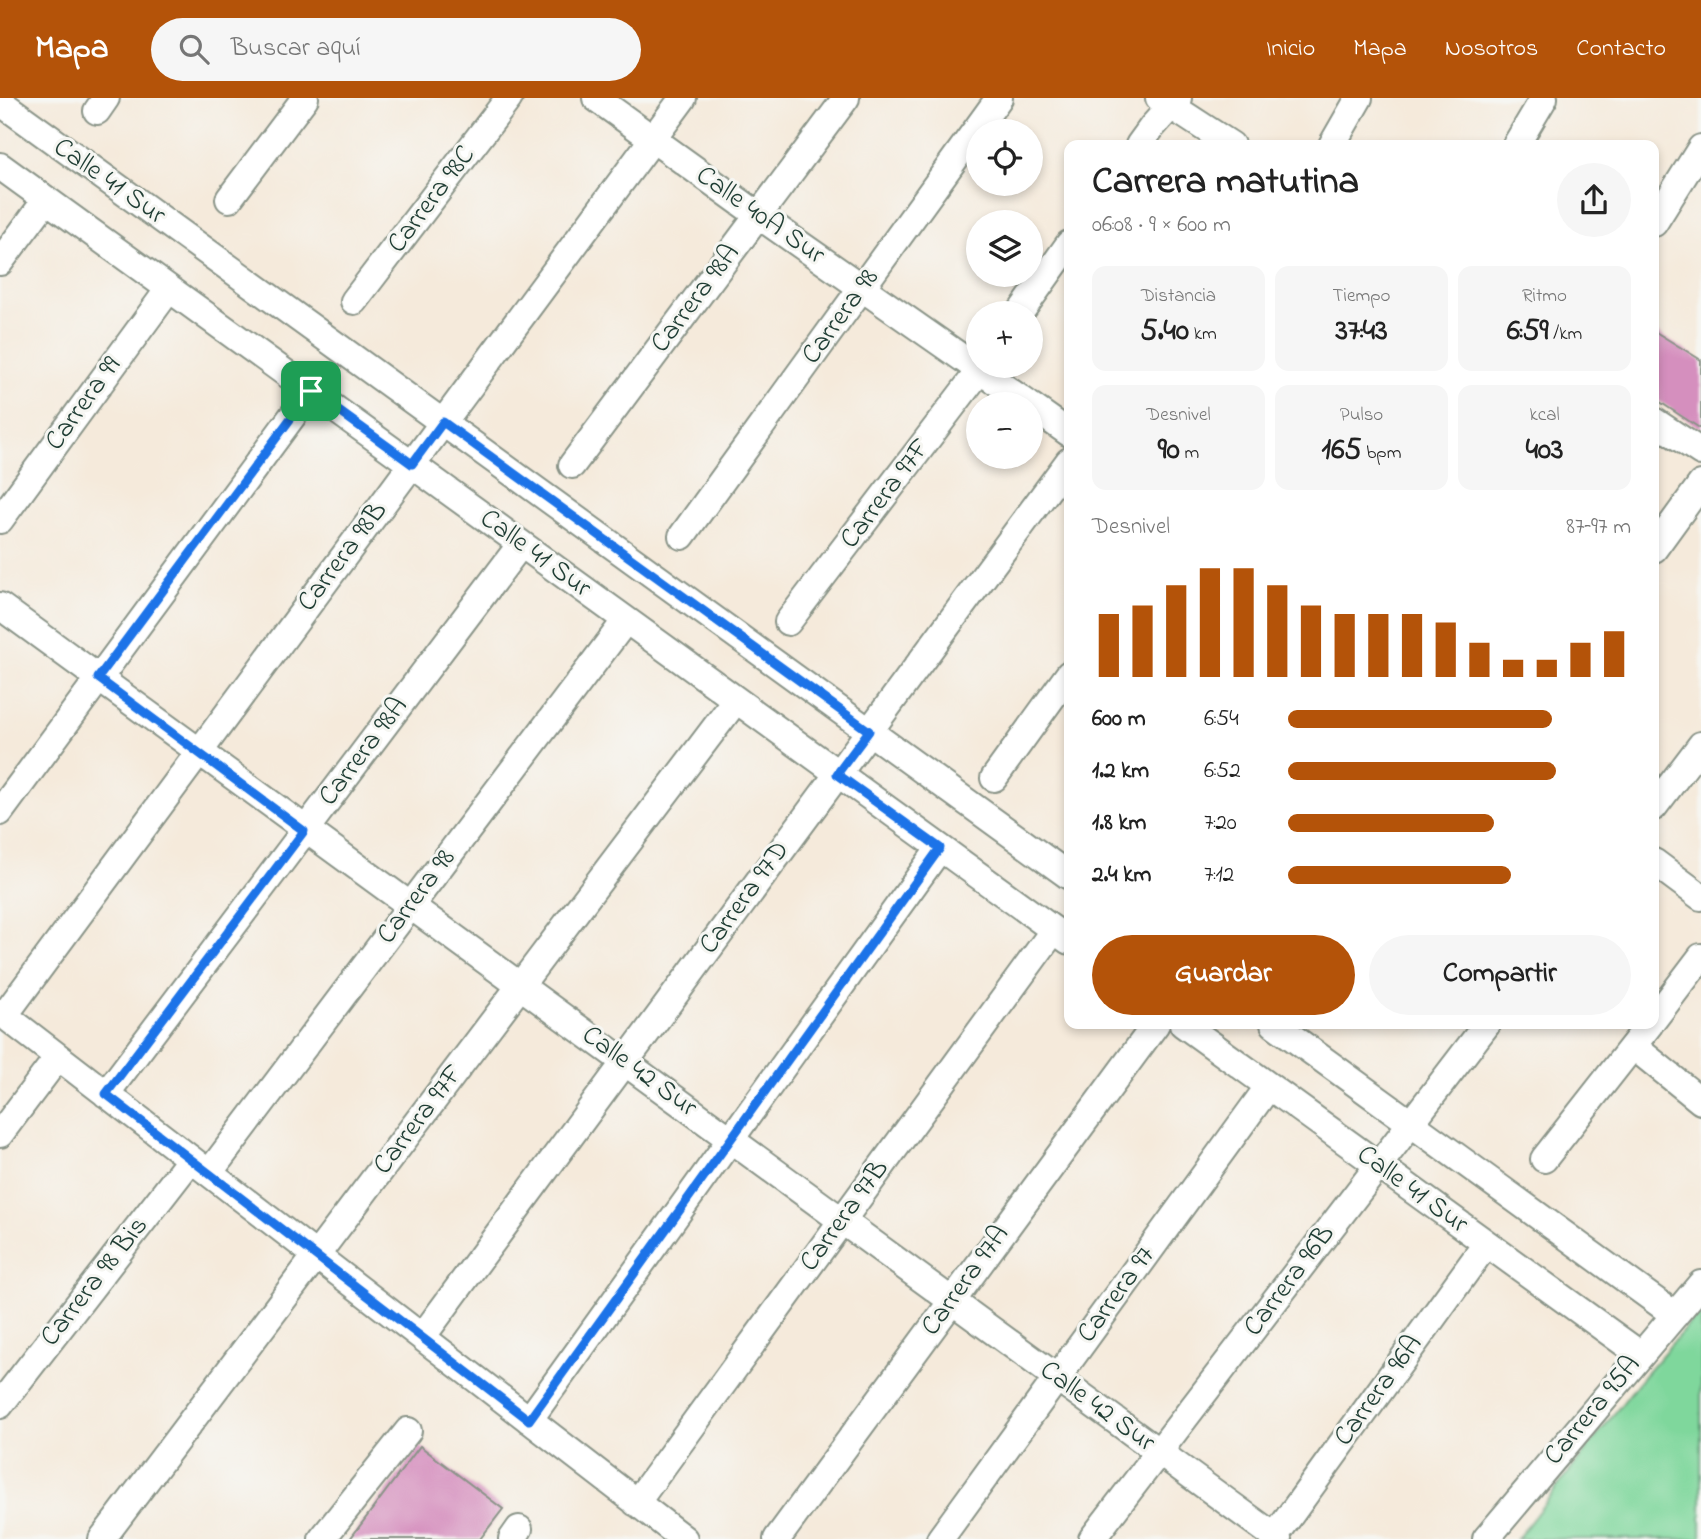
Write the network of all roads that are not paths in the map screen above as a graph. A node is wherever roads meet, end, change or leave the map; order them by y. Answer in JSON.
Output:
{"nodes":[{"id":1,"x":305,"y":98,"type":"edge"},
{"id":2,"x":509,"y":98,"type":"edge"},
{"id":3,"x":596,"y":98,"type":"edge"},
{"id":4,"x":683,"y":98,"type":"edge"},
{"id":5,"x":846,"y":98,"type":"edge"},
{"id":6,"x":999,"y":98,"type":"edge"},
{"id":7,"x":1359,"y":98,"type":"edge"},
{"id":8,"x":1544,"y":98,"type":"edge"},
{"id":9,"x":1170,"y":101,"type":"edge"},
{"id":10,"x":0,"y":102,"type":"edge"},
{"id":11,"x":652,"y":139,"type":"junction"},
{"id":12,"x":1143,"y":140,"type":"edge"},
{"id":13,"x":1224,"y":140,"type":"edge"},
{"id":14,"x":1335,"y":140,"type":"edge"},
{"id":15,"x":1519,"y":140,"type":"edge"},
{"id":16,"x":1701,"y":148,"type":"edge"},
{"id":17,"x":0,"y":166,"type":"edge"},
{"id":18,"x":229,"y":199,"type":"dead end"},
{"id":19,"x":46,"y":200,"type":"junction"},
{"id":20,"x":758,"y":215,"type":"junction"},
{"id":21,"x":1659,"y":215,"type":"edge"},
{"id":22,"x":1064,"y":251,"type":"edge"},
{"id":23,"x":0,"y":262,"type":"edge"},
{"id":24,"x":862,"y":288,"type":"junction"},
{"id":25,"x":169,"y":289,"type":"junction"},
{"id":26,"x":354,"y":301,"type":"dead end"},
{"id":27,"x":1029,"y":301,"type":"edge"},
{"id":28,"x":966,"y":357,"type":"edge"},
{"id":29,"x":974,"y":378,"type":"edge"},
{"id":30,"x":995,"y":378,"type":"edge"},
{"id":31,"x":311,"y":391,"type":"junction"},
{"id":32,"x":1013,"y":392,"type":"edge"},
{"id":33,"x":1043,"y":414,"type":"edge"},
{"id":34,"x":443,"y":422,"type":"junction"},
{"id":35,"x":1659,"y":424,"type":"edge"},
{"id":36,"x":1064,"y":429,"type":"edge"},
{"id":37,"x":1701,"y":452,"type":"edge"},
{"id":38,"x":412,"y":464,"type":"junction"},
{"id":39,"x":572,"y":465,"type":"dead end"},
{"id":40,"x":1064,"y":468,"type":"edge"},
{"id":41,"x":1701,"y":484,"type":"edge"},
{"id":42,"x":0,"y":520,"type":"edge"},
{"id":43,"x":682,"y":537,"type":"dead end"},
{"id":44,"x":1659,"y":542,"type":"edge"},
{"id":45,"x":520,"y":544,"type":"junction"},
{"id":46,"x":0,"y":607,"type":"edge"},
{"id":47,"x":626,"y":620,"type":"junction"},
{"id":48,"x":788,"y":622,"type":"dead end"},
{"id":49,"x":98,"y":678,"type":"junction"},
{"id":50,"x":1064,"y":681,"type":"edge"},
{"id":51,"x":736,"y":700,"type":"junction"},
{"id":52,"x":869,"y":731,"type":"junction"},
{"id":53,"x":1701,"y":745,"type":"edge"},
{"id":54,"x":198,"y":752,"type":"junction"},
{"id":55,"x":837,"y":774,"type":"junction"},
{"id":56,"x":994,"y":778,"type":"dead end"},
{"id":57,"x":1659,"y":800,"type":"edge"},
{"id":58,"x":0,"y":812,"type":"edge"},
{"id":59,"x":304,"y":831,"type":"junction"},
{"id":60,"x":940,"y":848,"type":"junction"},
{"id":61,"x":1659,"y":866,"type":"edge"},
{"id":62,"x":1064,"y":872,"type":"edge"},
{"id":63,"x":1701,"y":897,"type":"edge"},
{"id":64,"x":410,"y":907,"type":"junction"},
{"id":65,"x":1061,"y":936,"type":"edge"},
{"id":66,"x":1701,"y":957,"type":"edge"},
{"id":67,"x":520,"y":986,"type":"junction"},
{"id":68,"x":1659,"y":1012,"type":"edge"},
{"id":69,"x":2,"y":1014,"type":"edge"},
{"id":70,"x":1152,"y":1029,"type":"edge"},
{"id":71,"x":1190,"y":1029,"type":"edge"},
{"id":72,"x":1281,"y":1029,"type":"edge"},
{"id":73,"x":1483,"y":1029,"type":"edge"},
{"id":74,"x":1646,"y":1029,"type":"edge"},
{"id":75,"x":1633,"y":1046,"type":"junction"},
{"id":76,"x":58,"y":1057,"type":"junction"},
{"id":77,"x":625,"y":1061,"type":"junction"},
{"id":78,"x":1269,"y":1086,"type":"junction"},
{"id":79,"x":106,"y":1094,"type":"junction"},
{"id":80,"x":1701,"y":1101,"type":"edge"},
{"id":81,"x":1411,"y":1123,"type":"junction"},
{"id":82,"x":0,"y":1134,"type":"edge"},
{"id":83,"x":731,"y":1139,"type":"junction"},
{"id":84,"x":1544,"y":1159,"type":"dead end"},
{"id":85,"x":200,"y":1166,"type":"junction"},
{"id":86,"x":1378,"y":1166,"type":"junction"},
{"id":87,"x":843,"y":1220,"type":"junction"},
{"id":88,"x":1486,"y":1244,"type":"junction"},
{"id":89,"x":316,"y":1256,"type":"junction"},
{"id":90,"x":1701,"y":1284,"type":"edge"},
{"id":91,"x":952,"y":1300,"type":"junction"},
{"id":92,"x":1675,"y":1315,"type":"junction"},
{"id":93,"x":422,"y":1337,"type":"junction"},
{"id":94,"x":1641,"y":1355,"type":"junction"},
{"id":95,"x":1058,"y":1377,"type":"junction"},
{"id":96,"x":0,"y":1405,"type":"edge"},
{"id":97,"x":529,"y":1420,"type":"junction"},
{"id":98,"x":408,"y":1431,"type":"dead end"},
{"id":99,"x":1159,"y":1452,"type":"junction"},
{"id":100,"x":636,"y":1503,"type":"junction"},
{"id":101,"x":1275,"y":1538,"type":"edge"},
{"id":102,"x":102,"y":1539,"type":"edge"},
{"id":103,"x":322,"y":1539,"type":"edge"},
{"id":104,"x":684,"y":1539,"type":"edge"},
{"id":105,"x":777,"y":1539,"type":"edge"},
{"id":106,"x":940,"y":1539,"type":"edge"},
{"id":107,"x":1092,"y":1539,"type":"edge"},
{"id":108,"x":1486,"y":1539,"type":"edge"}],
"edges":[{"from":1,"to":18,"type":"street"},
{"from":2,"to":26,"type":"street","name":"Carrera 98C"},
{"from":3,"to":11,"type":"street","name":"Calle 40A Sur"},
{"from":4,"to":11,"type":"street","name":"Carrera 98B"},
{"from":5,"to":20,"type":"street","name":"Carrera 98A"},
{"from":6,"to":24,"type":"street","name":"Carrera 98"},
{"from":7,"to":14,"type":"street"},
{"from":8,"to":15,"type":"street"},
{"from":9,"to":12,"type":"street"},
{"from":9,"to":13,"type":"street"},
{"from":10,"to":34,"type":"street","name":"Calle 41 Sur"},
{"from":11,"to":20,"type":"street","name":"Calle 40A Sur"},
{"from":11,"to":34,"type":"street","name":"Carrera 98B"},
{"from":16,"to":21,"type":"street"},
{"from":17,"to":19,"type":"street","name":"Calle 41 Sur"},
{"from":19,"to":23,"type":"street"},
{"from":19,"to":25,"type":"street","name":"Calle 41 Sur"},
{"from":20,"to":24,"type":"street","name":"Calle 40A Sur"},
{"from":20,"to":39,"type":"street","name":"Carrera 98A"},
{"from":22,"to":27,"type":"street"},
{"from":24,"to":28,"type":"street","name":"Calle 40A Sur"},
{"from":24,"to":43,"type":"street","name":"Carrera 98"},
{"from":25,"to":31,"type":"street","name":"Calle 41 Sur"},
{"from":25,"to":42,"type":"street","name":"Carrera 99"},
{"from":29,"to":48,"type":"street","name":"Carrera 97F"},
{"from":30,"to":32,"type":"street","name":"Calle 40A Sur"},
{"from":31,"to":38,"type":"street","name":"Calle 41 Sur"},
{"from":31,"to":49,"type":"street"},
{"from":33,"to":36,"type":"street","name":"Calle 40A Sur"},
{"from":34,"to":38,"type":"street","name":"Carrera 98B"},
{"from":34,"to":52,"type":"street","name":"Calle 41 Sur"},
{"from":35,"to":37,"type":"street"},
{"from":38,"to":45,"type":"street","name":"Calle 41 Sur"},
{"from":38,"to":54,"type":"street","name":"Carrera 98B"},
{"from":40,"to":52,"type":"street","name":"Carrera 97D"},
{"from":41,"to":44,"type":"street"},
{"from":45,"to":47,"type":"street","name":"Calle 41 Sur"},
{"from":45,"to":59,"type":"street","name":"Carrera 98A"},
{"from":46,"to":49,"type":"street","name":"Calle 42 Sur"},
{"from":47,"to":51,"type":"street","name":"Calle 41 Sur"},
{"from":47,"to":64,"type":"street","name":"Carrera 98"},
{"from":49,"to":54,"type":"street","name":"Calle 42 Sur"},
{"from":49,"to":58,"type":"street"},
{"from":50,"to":56,"type":"street"},
{"from":51,"to":55,"type":"street","name":"Calle 41 Sur"},
{"from":51,"to":67,"type":"street","name":"Carrera 97F"},
{"from":52,"to":55,"type":"street","name":"Carrera 97D"},
{"from":52,"to":62,"type":"street","name":"Calle 41 Sur"},
{"from":53,"to":57,"type":"street"},
{"from":54,"to":59,"type":"street","name":"Calle 42 Sur"},
{"from":54,"to":69,"type":"street","name":"Carrera 98B"},
{"from":55,"to":60,"type":"street","name":"Calle 41 Sur"},
{"from":55,"to":77,"type":"street","name":"Carrera 97D"},
{"from":59,"to":64,"type":"street","name":"Calle 42 Sur"},
{"from":59,"to":79,"type":"street","name":"Carrera 98A"},
{"from":60,"to":65,"type":"street","name":"Calle 41 Sur"},
{"from":60,"to":83,"type":"street"},
{"from":61,"to":63,"type":"street"},
{"from":64,"to":67,"type":"street","name":"Calle 42 Sur"},
{"from":64,"to":85,"type":"street","name":"Carrera 98"},
{"from":65,"to":87,"type":"street","name":"Carrera 97B"},
{"from":66,"to":68,"type":"street"},
{"from":67,"to":77,"type":"street","name":"Calle 42 Sur"},
{"from":67,"to":89,"type":"street","name":"Carrera 97F"},
{"from":69,"to":76,"type":"street"},
{"from":70,"to":91,"type":"street","name":"Carrera 97A"},
{"from":71,"to":78,"type":"street","name":"Calle 41 Sur"},
{"from":72,"to":81,"type":"street","name":"Calle 41 Sur"},
{"from":73,"to":81,"type":"street","name":"Carrera 96B"},
{"from":74,"to":75,"type":"street"},
{"from":75,"to":80,"type":"street"},
{"from":75,"to":84,"type":"street"},
{"from":76,"to":79,"type":"street"},
{"from":76,"to":82,"type":"street"},
{"from":77,"to":83,"type":"street","name":"Calle 42 Sur"},
{"from":77,"to":93,"type":"street","name":"Carrera 97D"},
{"from":78,"to":86,"type":"street","name":"Calle 41 Sur"},
{"from":78,"to":95,"type":"street","name":"Carrera 97"},
{"from":79,"to":85,"type":"street"},
{"from":81,"to":86,"type":"street","name":"Carrera 96B"},
{"from":81,"to":92,"type":"street","name":"Calle 41 Sur"},
{"from":83,"to":87,"type":"street","name":"Calle 42 Sur"},
{"from":83,"to":97,"type":"street"},
{"from":85,"to":89,"type":"street"},
{"from":85,"to":96,"type":"street","name":"Carrera 98 Bis"},
{"from":86,"to":88,"type":"street","name":"Calle 41 Sur"},
{"from":86,"to":99,"type":"street","name":"Carrera 96B"},
{"from":87,"to":91,"type":"street","name":"Calle 42 Sur"},
{"from":87,"to":100,"type":"street","name":"Carrera 97B"},
{"from":88,"to":94,"type":"street","name":"Calle 41 Sur"},
{"from":88,"to":101,"type":"street","name":"Carrera 96A"},
{"from":89,"to":93,"type":"street"},
{"from":89,"to":102,"type":"street","name":"Carrera 97F"},
{"from":90,"to":92,"type":"street","name":"Carrera 95A"},
{"from":91,"to":95,"type":"street","name":"Calle 42 Sur"},
{"from":91,"to":105,"type":"street","name":"Carrera 97A"},
{"from":92,"to":94,"type":"street","name":"Carrera 95A"},
{"from":93,"to":97,"type":"street"},
{"from":94,"to":108,"type":"street","name":"Carrera 95A"},
{"from":95,"to":99,"type":"street","name":"Calle 42 Sur"},
{"from":95,"to":106,"type":"street","name":"Carrera 97"},
{"from":97,"to":100,"type":"street"},
{"from":98,"to":103,"type":"street"},
{"from":99,"to":101,"type":"street","name":"Calle 42 Sur"},
{"from":99,"to":107,"type":"street","name":"Carrera 96B"},
{"from":100,"to":104,"type":"street"}]}
